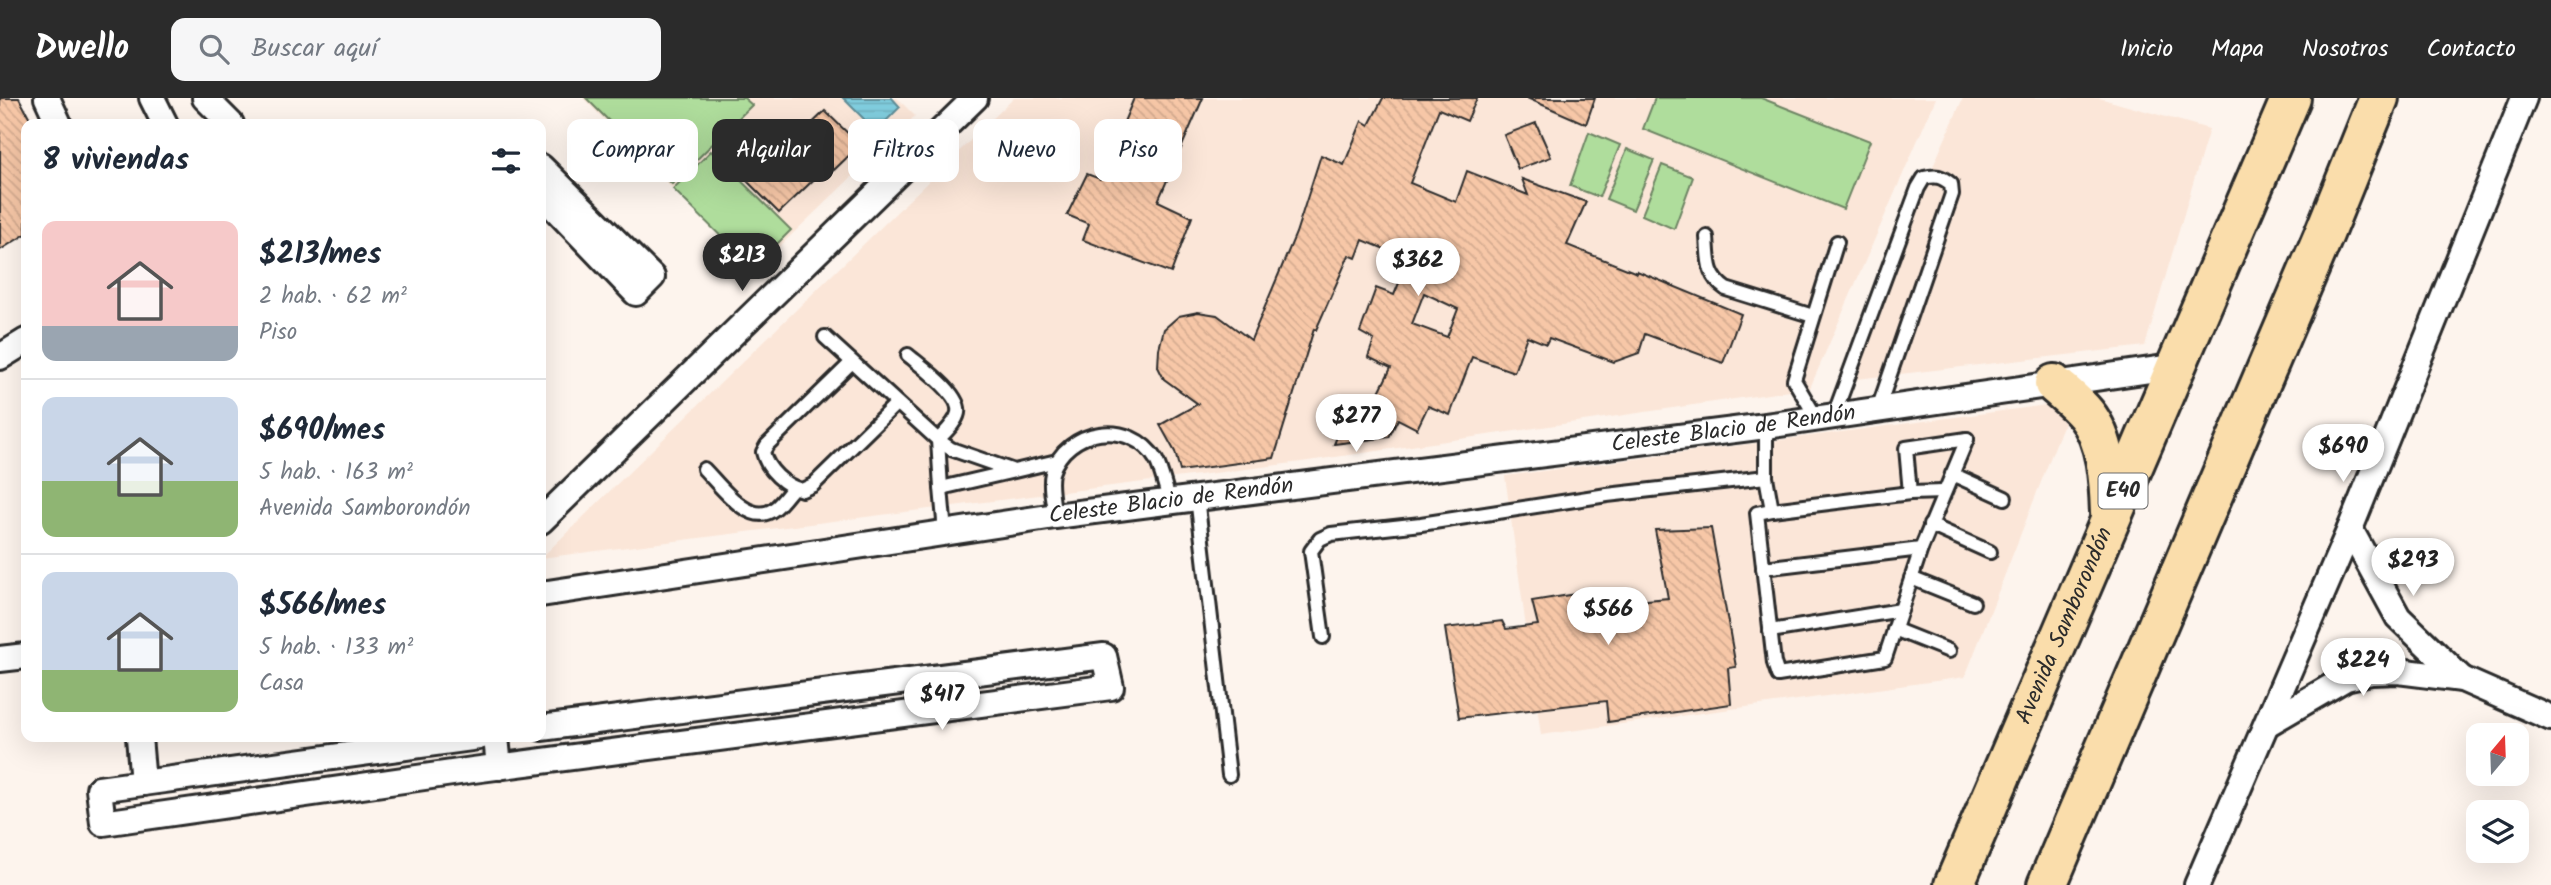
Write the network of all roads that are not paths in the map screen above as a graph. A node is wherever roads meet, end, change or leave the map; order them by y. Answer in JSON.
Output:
{"nodes":[{"id":1,"x":47,"y":98,"type":"edge"},
{"id":2,"x":152,"y":98,"type":"edge"},
{"id":3,"x":205,"y":98,"type":"edge"},
{"id":4,"x":975,"y":98,"type":"edge"},
{"id":5,"x":2291,"y":98,"type":"edge"},
{"id":6,"x":2524,"y":98,"type":"edge"},
{"id":7,"x":2375,"y":107,"type":"edge"},
{"id":8,"x":56,"y":119,"type":"edge"},
{"id":9,"x":162,"y":119,"type":"edge"},
{"id":10,"x":226,"y":119,"type":"edge"},
{"id":11,"x":546,"y":172,"type":"edge"},
{"id":12,"x":546,"y":199,"type":"edge"},
{"id":13,"x":1707,"y":237,"type":"dead end"},
{"id":14,"x":1838,"y":243,"type":"dead end"},
{"id":15,"x":1813,"y":316,"type":"junction"},
{"id":16,"x":825,"y":337,"type":"dead end"},
{"id":17,"x":21,"y":344,"type":"edge"},
{"id":18,"x":908,"y":355,"type":"dead end"},
{"id":19,"x":0,"y":357,"type":"edge"},
{"id":20,"x":852,"y":362,"type":"junction"},
{"id":21,"x":2178,"y":366,"type":"junction"},
{"id":22,"x":2054,"y":384,"type":"junction"},
{"id":23,"x":897,"y":403,"type":"junction"},
{"id":24,"x":1878,"y":409,"type":"junction"},
{"id":25,"x":1825,"y":416,"type":"junction"},
{"id":26,"x":1766,"y":426,"type":"junction"},
{"id":27,"x":938,"y":440,"type":"junction"},
{"id":28,"x":1057,"y":461,"type":"junction"},
{"id":29,"x":704,"y":469,"type":"dead end"},
{"id":30,"x":1011,"y":470,"type":"junction"},
{"id":31,"x":1952,"y":474,"type":"junction"},
{"id":32,"x":1766,"y":477,"type":"junction"},
{"id":33,"x":793,"y":488,"type":"junction"},
{"id":34,"x":941,"y":488,"type":"junction"},
{"id":35,"x":1943,"y":492,"type":"junction"},
{"id":36,"x":1910,"y":493,"type":"junction"},
{"id":37,"x":1197,"y":497,"type":"junction"},
{"id":38,"x":2005,"y":498,"type":"dead end"},
{"id":39,"x":1170,"y":501,"type":"junction"},
{"id":40,"x":1772,"y":510,"type":"junction"},
{"id":41,"x":1055,"y":516,"type":"junction"},
{"id":42,"x":546,"y":517,"type":"edge"},
{"id":43,"x":2110,"y":520,"type":"junction"},
{"id":44,"x":1930,"y":525,"type":"junction"},
{"id":45,"x":2350,"y":529,"type":"junction"},
{"id":46,"x":945,"y":532,"type":"junction"},
{"id":47,"x":1921,"y":549,"type":"junction"},
{"id":48,"x":1990,"y":552,"type":"dead end"},
{"id":49,"x":1763,"y":568,"type":"junction"},
{"id":50,"x":1912,"y":578,"type":"junction"},
{"id":51,"x":546,"y":593,"type":"edge"},
{"id":52,"x":1973,"y":603,"type":"dead end"},
{"id":53,"x":1901,"y":610,"type":"junction"},
{"id":54,"x":1894,"y":629,"type":"junction"},
{"id":55,"x":1770,"y":631,"type":"junction"},
{"id":56,"x":1322,"y":637,"type":"dead end"},
{"id":57,"x":1950,"y":651,"type":"dead end"},
{"id":58,"x":21,"y":657,"type":"edge"},
{"id":59,"x":0,"y":659,"type":"edge"},
{"id":60,"x":946,"y":676,"type":"junction"},
{"id":61,"x":2462,"y":679,"type":"junction"},
{"id":62,"x":843,"y":689,"type":"junction"},
{"id":63,"x":731,"y":704,"type":"junction"},
{"id":64,"x":951,"y":708,"type":"junction"},
{"id":65,"x":624,"y":718,"type":"junction"},
{"id":66,"x":2551,"y":718,"type":"edge"},
{"id":67,"x":848,"y":722,"type":"junction"},
{"id":68,"x":2267,"y":724,"type":"junction"},
{"id":69,"x":546,"y":727,"type":"edge"},
{"id":70,"x":737,"y":736,"type":"junction"},
{"id":71,"x":139,"y":742,"type":"edge"},
{"id":72,"x":438,"y":742,"type":"edge"},
{"id":73,"x":473,"y":742,"type":"edge"},
{"id":74,"x":496,"y":742,"type":"edge"},
{"id":75,"x":628,"y":750,"type":"junction"},
{"id":76,"x":327,"y":758,"type":"junction"},
{"id":77,"x":499,"y":767,"type":"junction"},
{"id":78,"x":474,"y":770,"type":"junction"},
{"id":79,"x":221,"y":772,"type":"junction"},
{"id":80,"x":1229,"y":775,"type":"dead end"},
{"id":81,"x":143,"y":783,"type":"junction"},
{"id":82,"x":332,"y":790,"type":"junction"},
{"id":83,"x":224,"y":806,"type":"junction"},
{"id":84,"x":1954,"y":885,"type":"edge"},
{"id":85,"x":2048,"y":885,"type":"edge"},
{"id":86,"x":2197,"y":885,"type":"edge"}],
"edges":[{"from":1,"to":8,"type":"street"},
{"from":2,"to":9,"type":"street"},
{"from":3,"to":10,"type":"street"},
{"from":4,"to":42,"type":"street"},
{"from":5,"to":21,"type":"highway","name":"Avenida Samborondón","number":"E40"},
{"from":6,"to":45,"type":"street"},
{"from":7,"to":85,"type":"highway"},
{"from":11,"to":12,"type":"street"},
{"from":13,"to":15,"type":"lane"},
{"from":14,"to":15,"type":"lane"},
{"from":15,"to":25,"type":"lane"},
{"from":16,"to":20,"type":"lane"},
{"from":17,"to":19,"type":"street"},
{"from":18,"to":27,"type":"lane"},
{"from":20,"to":23,"type":"lane"},
{"from":20,"to":33,"type":"lane"},
{"from":21,"to":22,"type":"street","name":"Celeste Blacio de Rendón"},
{"from":21,"to":43,"type":"highway","name":"Avenida Samborondón","number":"E40"},
{"from":22,"to":24,"type":"street","name":"Celeste Blacio de Rendón"},
{"from":22,"to":43,"type":"highway"},
{"from":23,"to":27,"type":"lane"},
{"from":23,"to":33,"type":"lane"},
{"from":24,"to":25,"type":"street","name":"Celeste Blacio de Rendón"},
{"from":24,"to":25,"type":"lane"},
{"from":25,"to":26,"type":"street","name":"Celeste Blacio de Rendón"},
{"from":26,"to":32,"type":"lane"},
{"from":26,"to":37,"type":"street","name":"Celeste Blacio de Rendón"},
{"from":27,"to":30,"type":"lane"},
{"from":27,"to":34,"type":"lane"},
{"from":28,"to":30,"type":"lane"},
{"from":28,"to":39,"type":"lane"},
{"from":28,"to":41,"type":"lane"},
{"from":29,"to":33,"type":"lane"},
{"from":30,"to":34,"type":"lane"},
{"from":31,"to":35,"type":"lane"},
{"from":31,"to":36,"type":"lane"},
{"from":31,"to":38,"type":"lane"},
{"from":32,"to":40,"type":"lane"},
{"from":32,"to":56,"type":"lane"},
{"from":34,"to":46,"type":"lane"},
{"from":35,"to":36,"type":"lane"},
{"from":35,"to":44,"type":"lane"},
{"from":36,"to":40,"type":"lane"},
{"from":37,"to":39,"type":"street","name":"Celeste Blacio de Rendón"},
{"from":37,"to":80,"type":"lane"},
{"from":39,"to":41,"type":"street","name":"Celeste Blacio de Rendón"},
{"from":40,"to":49,"type":"lane"},
{"from":41,"to":46,"type":"street","name":"Celeste Blacio de Rendón"},
{"from":43,"to":84,"type":"highway","name":"Avenida Samborondón","number":"E40"},
{"from":44,"to":47,"type":"lane"},
{"from":44,"to":48,"type":"lane"},
{"from":45,"to":61,"type":"street"},
{"from":45,"to":68,"type":"street"},
{"from":46,"to":51,"type":"street","name":"Celeste Blacio de Rendón"},
{"from":47,"to":49,"type":"lane"},
{"from":47,"to":50,"type":"lane"},
{"from":49,"to":55,"type":"lane"},
{"from":50,"to":52,"type":"lane"},
{"from":50,"to":53,"type":"lane"},
{"from":53,"to":54,"type":"lane"},
{"from":53,"to":55,"type":"lane"},
{"from":54,"to":55,"type":"lane"},
{"from":54,"to":57,"type":"lane"},
{"from":58,"to":59,"type":"street"},
{"from":60,"to":62,"type":"street"},
{"from":60,"to":64,"type":"street"},
{"from":60,"to":64,"type":"street"},
{"from":61,"to":66,"type":"street"},
{"from":61,"to":68,"type":"street"},
{"from":62,"to":63,"type":"street"},
{"from":62,"to":67,"type":"street"},
{"from":63,"to":65,"type":"street"},
{"from":63,"to":70,"type":"street"},
{"from":64,"to":67,"type":"street"},
{"from":65,"to":69,"type":"street"},
{"from":65,"to":75,"type":"street"},
{"from":67,"to":70,"type":"street"},
{"from":68,"to":86,"type":"street"},
{"from":70,"to":75,"type":"street"},
{"from":71,"to":81,"type":"street"},
{"from":72,"to":76,"type":"street"},
{"from":73,"to":78,"type":"street"},
{"from":74,"to":77,"type":"street"},
{"from":75,"to":77,"type":"street"},
{"from":76,"to":79,"type":"street"},
{"from":76,"to":82,"type":"street"},
{"from":77,"to":78,"type":"street"},
{"from":78,"to":82,"type":"street"},
{"from":79,"to":81,"type":"street"},
{"from":79,"to":83,"type":"street"},
{"from":81,"to":83,"type":"street"},
{"from":82,"to":83,"type":"street"}]}
